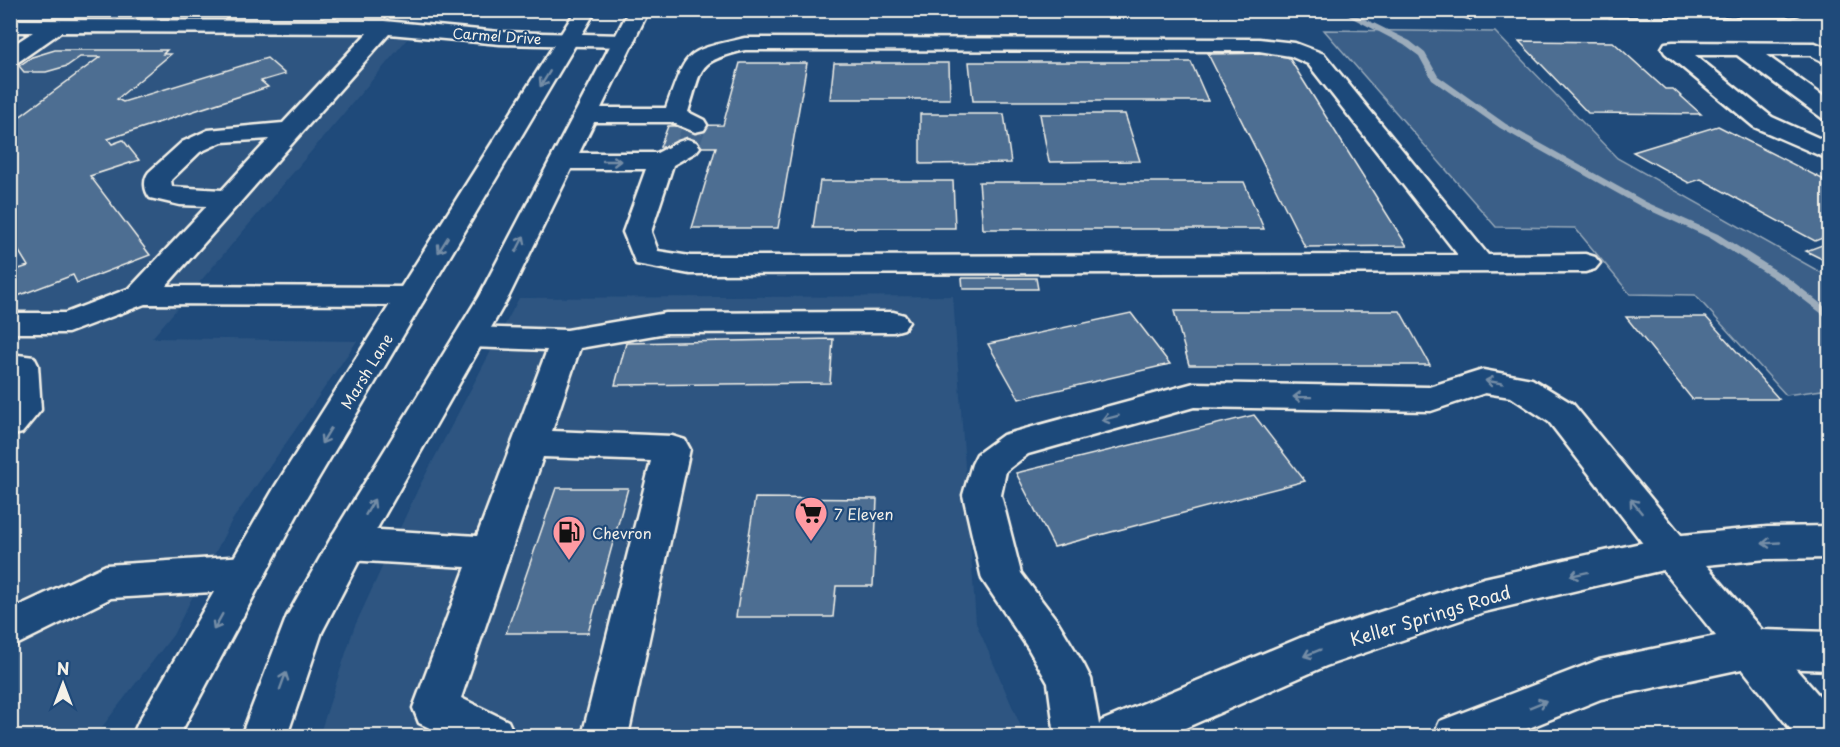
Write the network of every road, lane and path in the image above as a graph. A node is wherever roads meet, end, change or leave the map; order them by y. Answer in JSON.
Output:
{"nodes":[{"id":1,"x":586,"y":10,"type":"edge"},
{"id":2,"x":639,"y":10,"type":"edge"},
{"id":3,"x":1610,"y":10,"type":"edge"},
{"id":4,"x":1792,"y":10,"type":"edge"},
{"id":5,"x":10,"y":26,"type":"edge"},
{"id":6,"x":55,"y":27,"type":"junction"},
{"id":7,"x":384,"y":27,"type":"junction"},
{"id":8,"x":569,"y":41,"type":"junction"},
{"id":9,"x":624,"y":41,"type":"junction"},
{"id":10,"x":1742,"y":48,"type":"junction"},
{"id":11,"x":10,"y":57,"type":"edge"},
{"id":12,"x":1830,"y":59,"type":"edge"},
{"id":13,"x":1830,"y":114,"type":"edge"},
{"id":14,"x":586,"y":115,"type":"junction"},
{"id":15,"x":686,"y":129,"type":"junction"},
{"id":16,"x":290,"y":130,"type":"junction"},
{"id":17,"x":1830,"y":132,"type":"edge"},
{"id":18,"x":1793,"y":136,"type":"junction"},
{"id":19,"x":1830,"y":153,"type":"edge"},
{"id":20,"x":563,"y":161,"type":"junction"},
{"id":21,"x":662,"y":161,"type":"junction"},
{"id":22,"x":229,"y":198,"type":"junction"},
{"id":23,"x":1585,"y":263,"type":"dead end"},
{"id":24,"x":1480,"y":264,"type":"junction"},
{"id":25,"x":141,"y":295,"type":"junction"},
{"id":26,"x":411,"y":296,"type":"junction"},
{"id":27,"x":893,"y":322,"type":"dead end"},
{"id":28,"x":10,"y":323,"type":"edge"},
{"id":29,"x":470,"y":337,"type":"junction"},
{"id":30,"x":567,"y":340,"type":"junction"},
{"id":31,"x":10,"y":365,"type":"edge"},
{"id":32,"x":10,"y":424,"type":"edge"},
{"id":33,"x":530,"y":443,"type":"junction"},
{"id":34,"x":1830,"y":542,"type":"edge"},
{"id":35,"x":348,"y":544,"type":"junction"},
{"id":36,"x":1672,"y":552,"type":"junction"},
{"id":37,"x":490,"y":553,"type":"junction"},
{"id":38,"x":246,"y":573,"type":"junction"},
{"id":39,"x":10,"y":630,"type":"edge"},
{"id":40,"x":1751,"y":648,"type":"junction"},
{"id":41,"x":1830,"y":651,"type":"edge"},
{"id":42,"x":155,"y":736,"type":"edge"},
{"id":43,"x":264,"y":736,"type":"edge"},
{"id":44,"x":492,"y":736,"type":"edge"},
{"id":45,"x":604,"y":736,"type":"edge"},
{"id":46,"x":1078,"y":736,"type":"edge"},
{"id":47,"x":1117,"y":736,"type":"edge"},
{"id":48,"x":1456,"y":736,"type":"edge"},
{"id":49,"x":1824,"y":736,"type":"edge"}],
"edges":[{"from":1,"to":8,"type":"main road","name":"Marsh Lane"},
{"from":2,"to":9,"type":"main road"},
{"from":3,"to":4,"type":"main road"},
{"from":5,"to":6,"type":"main road","name":"Carmel Drive"},
{"from":6,"to":7,"type":"main road","name":"Carmel Drive"},
{"from":6,"to":11,"type":"main road"},
{"from":7,"to":8,"type":"main road","name":"Carmel Drive"},
{"from":7,"to":16,"type":"main road"},
{"from":8,"to":9,"type":"main road","name":"Carmel Drive"},
{"from":8,"to":26,"type":"main road","name":"Marsh Lane","one_way":true},
{"from":9,"to":14,"type":"main road"},
{"from":10,"to":12,"type":"main road"},
{"from":10,"to":13,"type":"main road"},
{"from":10,"to":18,"type":"main road"},
{"from":14,"to":15,"type":"main road"},
{"from":14,"to":20,"type":"main road"},
{"from":15,"to":21,"type":"main road"},
{"from":15,"to":24,"type":"main road"},
{"from":16,"to":22,"type":"main road"},
{"from":16,"to":22,"type":"main road"},
{"from":17,"to":18,"type":"main road"},
{"from":18,"to":19,"type":"main road"},
{"from":20,"to":21,"type":"main road","one_way":true},
{"from":29,"to":20,"type":"main road","one_way":true},
{"from":21,"to":24,"type":"main road"},
{"from":22,"to":25,"type":"main road"},
{"from":23,"to":24,"type":"main road"},
{"from":25,"to":26,"type":"main road"},
{"from":25,"to":28,"type":"main road"},
{"from":26,"to":38,"type":"main road","name":"Marsh Lane","one_way":true},
{"from":27,"to":30,"type":"main road"},
{"from":29,"to":30,"type":"main road"},
{"from":35,"to":29,"type":"main road","one_way":true},
{"from":30,"to":33,"type":"main road"},
{"from":31,"to":32,"type":"main road"},
{"from":33,"to":37,"type":"main road"},
{"from":33,"to":45,"type":"main road"},
{"from":34,"to":36,"type":"main road","name":"Keller Springs Road","one_way":true},
{"from":35,"to":37,"type":"main road"},
{"from":43,"to":35,"type":"main road","one_way":true},
{"from":36,"to":40,"type":"main road"},
{"from":36,"to":46,"type":"main road","one_way":true},
{"from":36,"to":47,"type":"main road","name":"Keller Springs Road","one_way":true},
{"from":37,"to":44,"type":"main road"},
{"from":38,"to":39,"type":"main road"},
{"from":38,"to":42,"type":"main road","name":"Marsh Lane","one_way":true},
{"from":40,"to":41,"type":"main road"},
{"from":48,"to":40,"type":"main road","one_way":true},
{"from":40,"to":49,"type":"main road"}]}
